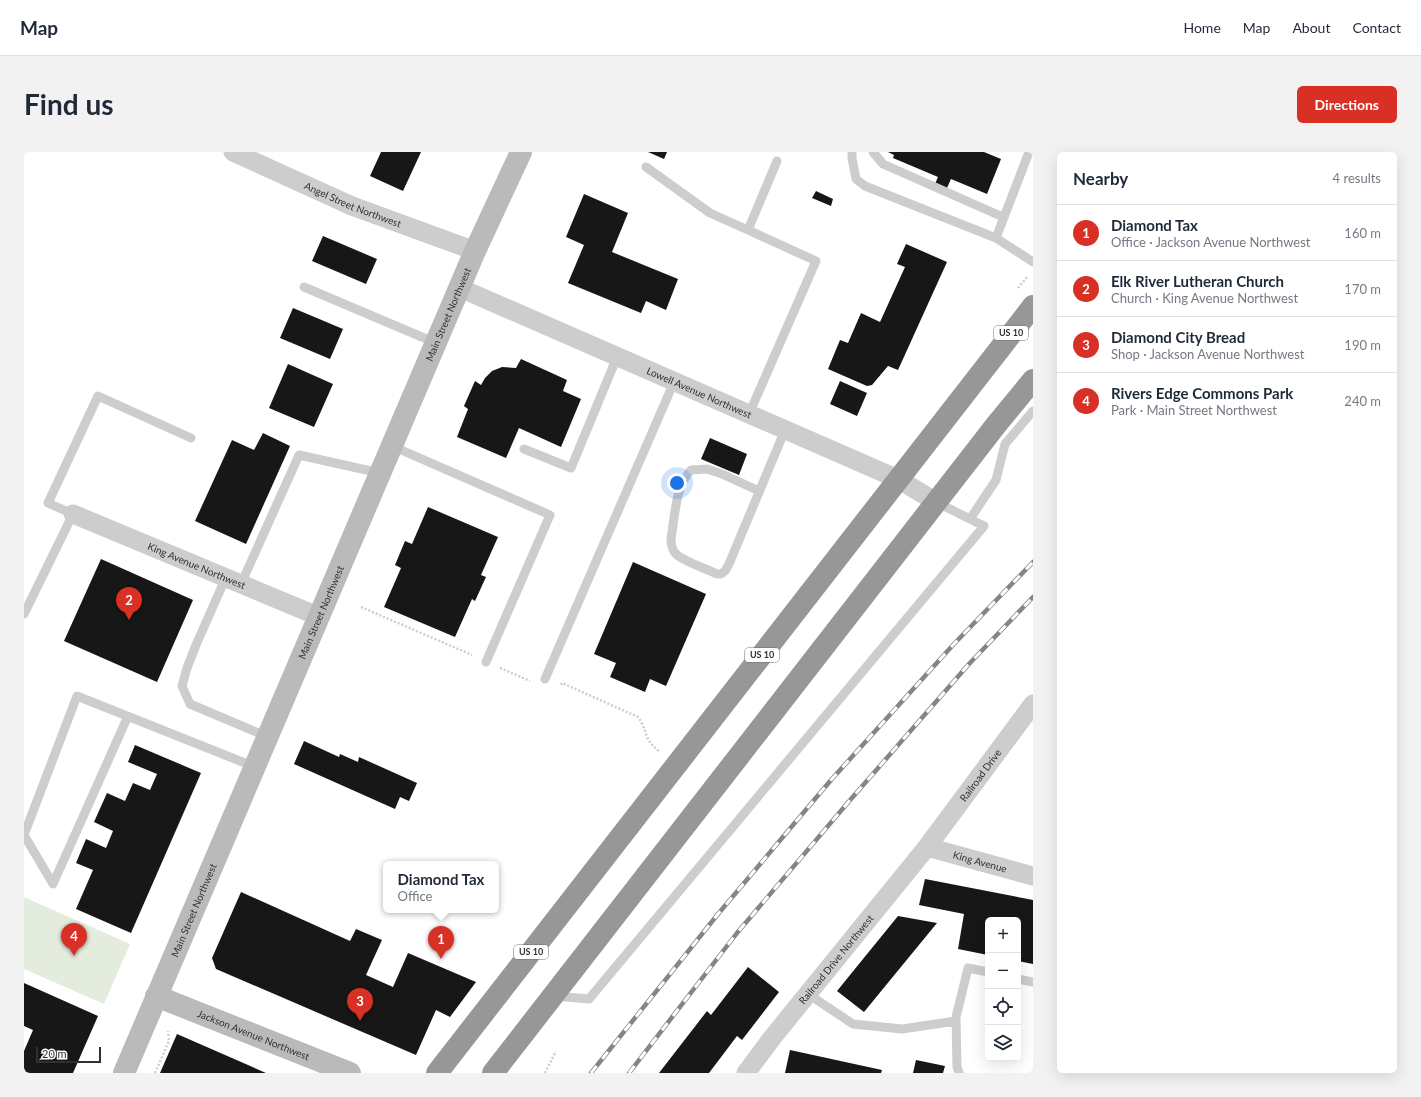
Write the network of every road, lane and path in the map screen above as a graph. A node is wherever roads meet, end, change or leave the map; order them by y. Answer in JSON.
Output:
{"nodes":[{"id":1,"x":233,"y":152,"type":"edge"},
{"id":2,"x":521,"y":152,"type":"edge"},
{"id":3,"x":852,"y":152,"type":"edge"},
{"id":4,"x":873,"y":152,"type":"edge"},
{"id":5,"x":1029,"y":152,"type":"edge"},
{"id":6,"x":777,"y":161,"type":"dead end"},
{"id":7,"x":646,"y":167,"type":"dead end"},
{"id":8,"x":1003,"y":217,"type":"junction"},
{"id":9,"x":748,"y":230,"type":"junction"},
{"id":10,"x":996,"y":238,"type":"junction"},
{"id":11,"x":475,"y":251,"type":"junction"},
{"id":12,"x":1033,"y":262,"type":"edge"},
{"id":13,"x":304,"y":287,"type":"dead end"},
{"id":14,"x":460,"y":288,"type":"junction"},
{"id":15,"x":1033,"y":306,"type":"edge"},
{"id":16,"x":436,"y":343,"type":"junction"},
{"id":17,"x":616,"y":357,"type":"junction"},
{"id":18,"x":1033,"y":380,"type":"edge"},
{"id":19,"x":674,"y":382,"type":"junction"},
{"id":20,"x":1033,"y":411,"type":"edge"},
{"id":21,"x":749,"y":414,"type":"junction"},
{"id":22,"x":785,"y":430,"type":"junction"},
{"id":23,"x":191,"y":438,"type":"dead end"},
{"id":24,"x":392,"y":446,"type":"junction"},
{"id":25,"x":524,"y":449,"type":"dead end"},
{"id":26,"x":381,"y":473,"type":"junction"},
{"id":27,"x":898,"y":480,"type":"junction"},
{"id":28,"x":759,"y":491,"type":"junction"},
{"id":29,"x":936,"y":502,"type":"junction"},
{"id":30,"x":73,"y":514,"type":"junction"},
{"id":31,"x":970,"y":519,"type":"junction"},
{"id":32,"x":233,"y":580,"type":"junction"},
{"id":33,"x":361,"y":607,"type":"dead end"},
{"id":34,"x":24,"y":614,"type":"edge"},
{"id":35,"x":320,"y":617,"type":"junction"},
{"id":36,"x":486,"y":662,"type":"junction"},
{"id":37,"x":545,"y":679,"type":"dead end"},
{"id":38,"x":535,"y":683,"type":"dead end"},
{"id":39,"x":559,"y":688,"type":"dead end"},
{"id":40,"x":1033,"y":704,"type":"edge"},
{"id":41,"x":128,"y":716,"type":"junction"},
{"id":42,"x":268,"y":737,"type":"junction"},
{"id":43,"x":662,"y":752,"type":"dead end"},
{"id":44,"x":255,"y":767,"type":"junction"},
{"id":45,"x":927,"y":847,"type":"junction"},
{"id":46,"x":1033,"y":876,"type":"edge"},
{"id":47,"x":985,"y":971,"type":"edge"},
{"id":48,"x":1021,"y":980,"type":"edge"},
{"id":49,"x":1033,"y":982,"type":"edge"},
{"id":50,"x":808,"y":994,"type":"junction"},
{"id":51,"x":156,"y":996,"type":"junction"},
{"id":52,"x":553,"y":996,"type":"junction"},
{"id":53,"x":956,"y":1021,"type":"junction"},
{"id":54,"x":168,"y":1031,"type":"dead end"},
{"id":55,"x":556,"y":1051,"type":"dead end"},
{"id":56,"x":124,"y":1073,"type":"edge"},
{"id":57,"x":156,"y":1073,"type":"edge"},
{"id":58,"x":350,"y":1073,"type":"edge"},
{"id":59,"x":437,"y":1073,"type":"edge"},
{"id":60,"x":493,"y":1073,"type":"edge"},
{"id":61,"x":545,"y":1073,"type":"edge"},
{"id":62,"x":746,"y":1073,"type":"edge"},
{"id":63,"x":959,"y":1073,"type":"edge"}],
"edges":[{"from":1,"to":11,"type":"street","name":"Angel Street Northwest"},
{"from":2,"to":11,"type":"street","name":"Main Street Northwest"},
{"from":3,"to":10,"type":"lane"},
{"from":4,"to":8,"type":"lane"},
{"from":5,"to":8,"type":"lane"},
{"from":6,"to":9,"type":"lane"},
{"from":7,"to":9,"type":"lane"},
{"from":8,"to":10,"type":"lane"},
{"from":9,"to":21,"type":"lane"},
{"from":10,"to":12,"type":"lane"},
{"from":11,"to":14,"type":"street","name":"Main Street Northwest"},
{"from":13,"to":16,"type":"lane"},
{"from":14,"to":16,"type":"street","name":"Main Street Northwest"},
{"from":14,"to":17,"type":"street","name":"Lowell Avenue Northwest"},
{"from":15,"to":27,"type":"highway","number":"US 10"},
{"from":16,"to":24,"type":"street","name":"Main Street Northwest"},
{"from":17,"to":19,"type":"street","name":"Lowell Avenue Northwest"},
{"from":17,"to":25,"type":"lane"},
{"from":18,"to":29,"type":"highway"},
{"from":19,"to":21,"type":"street","name":"Lowell Avenue Northwest"},
{"from":19,"to":37,"type":"lane"},
{"from":20,"to":31,"type":"lane"},
{"from":21,"to":22,"type":"street","name":"Lowell Avenue Northwest"},
{"from":22,"to":27,"type":"street","name":"Lowell Avenue Northwest"},
{"from":22,"to":28,"type":"lane"},
{"from":23,"to":30,"type":"lane"},
{"from":24,"to":26,"type":"street","name":"Main Street Northwest"},
{"from":24,"to":36,"type":"lane"},
{"from":26,"to":32,"type":"lane"},
{"from":26,"to":35,"type":"street","name":"Main Street Northwest"},
{"from":27,"to":29,"type":"street","name":"Lowell Avenue Northwest"},
{"from":27,"to":59,"type":"highway","number":"US 10"},
{"from":28,"to":28,"type":"lane"},
{"from":29,"to":31,"type":"lane"},
{"from":29,"to":52,"type":"highway"},
{"from":30,"to":32,"type":"street","name":"King Avenue Northwest"},
{"from":30,"to":34,"type":"lane"},
{"from":31,"to":52,"type":"lane"},
{"from":32,"to":35,"type":"street","name":"King Avenue Northwest"},
{"from":32,"to":42,"type":"lane"},
{"from":33,"to":36,"type":"path"},
{"from":35,"to":42,"type":"street","name":"Main Street Northwest"},
{"from":36,"to":38,"type":"path"},
{"from":39,"to":43,"type":"path"},
{"from":40,"to":45,"type":"street","name":"Railroad Drive"},
{"from":41,"to":41,"type":"lane"},
{"from":41,"to":44,"type":"lane"},
{"from":42,"to":44,"type":"street","name":"Main Street Northwest"},
{"from":44,"to":51,"type":"street","name":"Main Street Northwest"},
{"from":45,"to":46,"type":"street","name":"King Avenue"},
{"from":45,"to":50,"type":"street","name":"Railroad Drive Northwest"},
{"from":47,"to":53,"type":"lane"},
{"from":48,"to":49,"type":"lane"},
{"from":50,"to":53,"type":"lane"},
{"from":50,"to":62,"type":"street","name":"Railroad Drive Northwest"},
{"from":51,"to":56,"type":"street","name":"Main Street Northwest"},
{"from":51,"to":58,"type":"street","name":"Jackson Avenue Northwest"},
{"from":52,"to":60,"type":"highway"},
{"from":53,"to":63,"type":"lane"},
{"from":54,"to":57,"type":"path"},
{"from":55,"to":61,"type":"path"}]}
